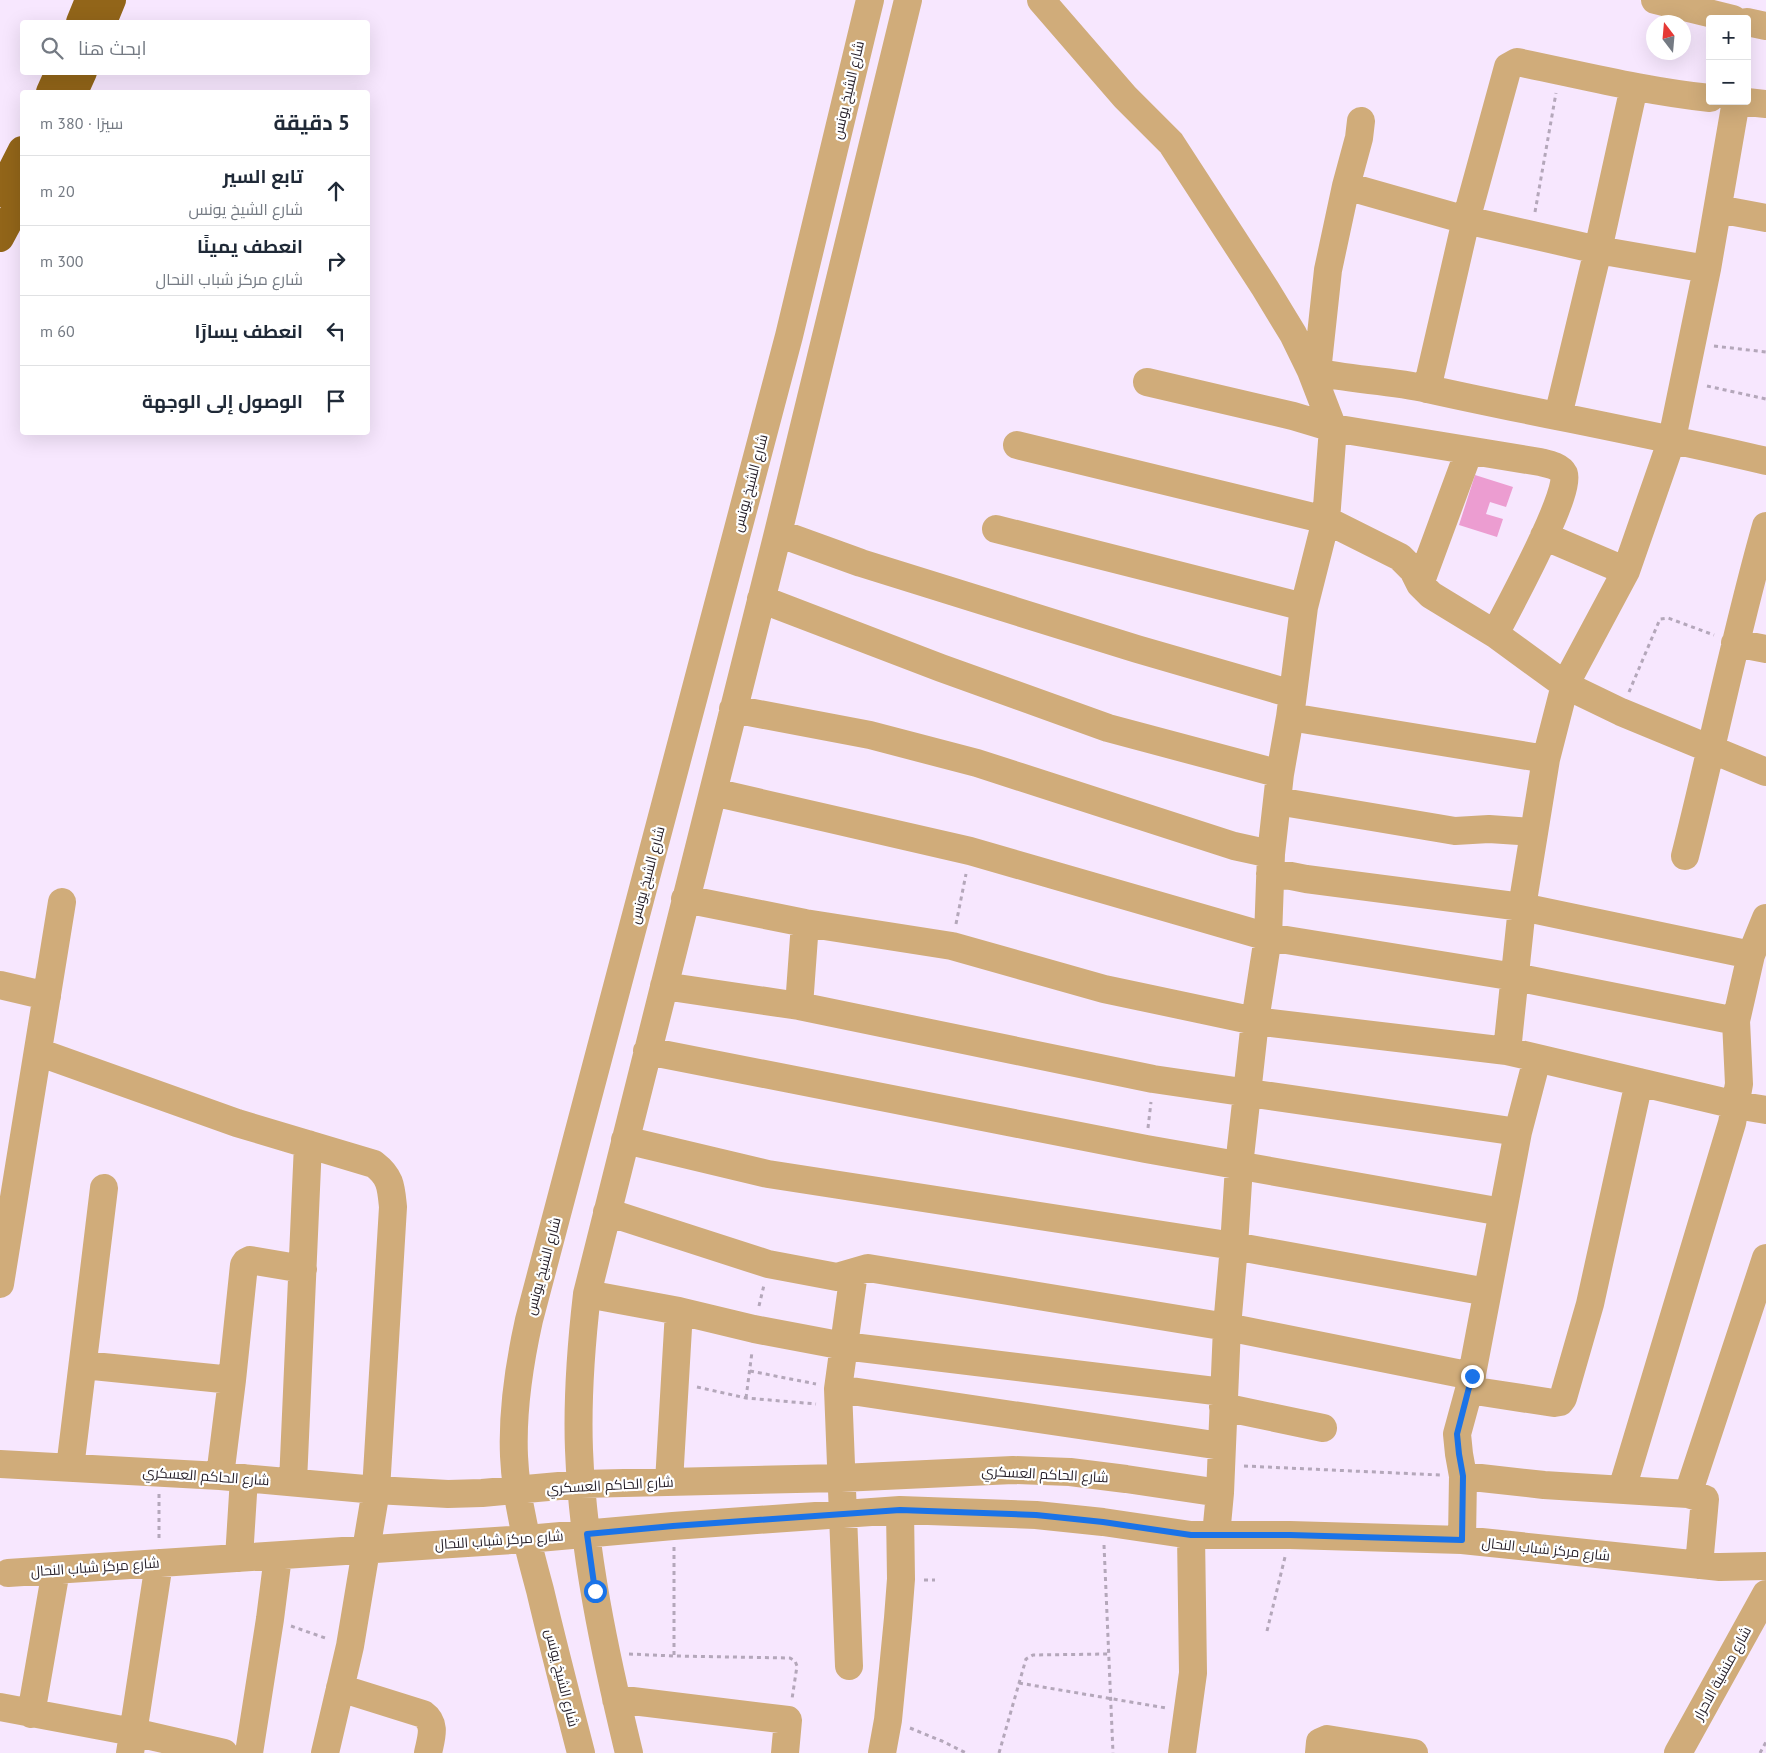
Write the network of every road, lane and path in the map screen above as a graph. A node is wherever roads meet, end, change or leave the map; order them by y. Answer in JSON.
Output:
{"nodes":[{"id":1,"x":89,"y":0,"type":"edge"},
{"id":2,"x":112,"y":0,"type":"edge"},
{"id":3,"x":870,"y":0,"type":"edge"},
{"id":4,"x":908,"y":0,"type":"edge"},
{"id":5,"x":1041,"y":0,"type":"edge"},
{"id":6,"x":1655,"y":0,"type":"edge"},
{"id":7,"x":1716,"y":15,"type":"edge"},
{"id":8,"x":81,"y":20,"type":"edge"},
{"id":9,"x":105,"y":20,"type":"edge"},
{"id":10,"x":1751,"y":23,"type":"edge"},
{"id":11,"x":1766,"y":26,"type":"edge"},
{"id":12,"x":1560,"y":71,"type":"junction"},
{"id":13,"x":58,"y":75,"type":"edge"},
{"id":14,"x":82,"y":75,"type":"edge"},
{"id":15,"x":1634,"y":87,"type":"junction"},
{"id":16,"x":51,"y":90,"type":"edge"},
{"id":17,"x":75,"y":90,"type":"edge"},
{"id":18,"x":1706,"y":98,"type":"edge"},
{"id":19,"x":1751,"y":102,"type":"edge"},
{"id":20,"x":1766,"y":104,"type":"edge"},
{"id":21,"x":1736,"y":105,"type":"edge"},
{"id":22,"x":1361,"y":121,"type":"dead end"},
{"id":23,"x":20,"y":154,"type":"edge"},
{"id":24,"x":1346,"y":186,"type":"junction"},
{"id":25,"x":0,"y":193,"type":"edge"},
{"id":26,"x":20,"y":201,"type":"edge"},
{"id":27,"x":1718,"y":209,"type":"junction"},
{"id":28,"x":1766,"y":218,"type":"edge"},
{"id":29,"x":1466,"y":220,"type":"junction"},
{"id":30,"x":1530,"y":235,"type":"junction"},
{"id":31,"x":0,"y":238,"type":"edge"},
{"id":32,"x":1598,"y":250,"type":"junction"},
{"id":33,"x":1707,"y":269,"type":"junction"},
{"id":34,"x":1692,"y":344,"type":"junction"},
{"id":35,"x":1766,"y":352,"type":"edge"},
{"id":36,"x":1314,"y":371,"type":"junction"},
{"id":37,"x":1684,"y":381,"type":"junction"},
{"id":38,"x":1147,"y":382,"type":"dead end"},
{"id":39,"x":1427,"y":389,"type":"junction"},
{"id":40,"x":1766,"y":398,"type":"edge"},
{"id":41,"x":1558,"y":416,"type":"junction"},
{"id":42,"x":1333,"y":428,"type":"junction"},
{"id":43,"x":1672,"y":439,"type":"junction"},
{"id":44,"x":1017,"y":445,"type":"dead end"},
{"id":45,"x":1468,"y":451,"type":"junction"},
{"id":46,"x":1766,"y":461,"type":"edge"},
{"id":47,"x":1326,"y":520,"type":"junction"},
{"id":48,"x":1766,"y":526,"type":"edge"},
{"id":49,"x":996,"y":529,"type":"dead end"},
{"id":50,"x":778,"y":533,"type":"junction"},
{"id":51,"x":1544,"y":536,"type":"junction"},
{"id":52,"x":732,"y":554,"type":"junction"},
{"id":53,"x":770,"y":565,"type":"junction"},
{"id":54,"x":1626,"y":571,"type":"junction"},
{"id":55,"x":1759,"y":579,"type":"edge"},
{"id":56,"x":1420,"y":584,"type":"junction"},
{"id":57,"x":761,"y":599,"type":"junction"},
{"id":58,"x":1304,"y":608,"type":"junction"},
{"id":59,"x":1496,"y":634,"type":"junction"},
{"id":60,"x":1735,"y":643,"type":"junction"},
{"id":61,"x":1766,"y":649,"type":"edge"},
{"id":62,"x":1565,"y":685,"type":"junction"},
{"id":63,"x":1291,"y":706,"type":"junction"},
{"id":64,"x":733,"y":709,"type":"junction"},
{"id":65,"x":1621,"y":712,"type":"junction"},
{"id":66,"x":1712,"y":749,"type":"junction"},
{"id":67,"x":1546,"y":759,"type":"junction"},
{"id":68,"x":1766,"y":772,"type":"edge"},
{"id":69,"x":1280,"y":774,"type":"junction"},
{"id":70,"x":713,"y":792,"type":"junction"},
{"id":71,"x":1277,"y":801,"type":"junction"},
{"id":72,"x":1533,"y":832,"type":"junction"},
{"id":73,"x":970,"y":851,"type":"junction"},
{"id":74,"x":1686,"y":856,"type":"dead end"},
{"id":75,"x":1270,"y":864,"type":"junction"},
{"id":76,"x":686,"y":899,"type":"junction"},
{"id":77,"x":62,"y":902,"type":"dead end"},
{"id":78,"x":1522,"y":907,"type":"junction"},
{"id":79,"x":1766,"y":918,"type":"edge"},
{"id":80,"x":805,"y":922,"type":"junction"},
{"id":81,"x":1268,"y":937,"type":"junction"},
{"id":82,"x":952,"y":946,"type":"junction"},
{"id":83,"x":1751,"y":955,"type":"junction"},
{"id":84,"x":1515,"y":977,"type":"junction"},
{"id":85,"x":0,"y":985,"type":"edge"},
{"id":86,"x":664,"y":986,"type":"junction"},
{"id":87,"x":47,"y":996,"type":"junction"},
{"id":88,"x":799,"y":1006,"type":"junction"},
{"id":89,"x":1255,"y":1021,"type":"junction"},
{"id":90,"x":1736,"y":1021,"type":"junction"},
{"id":91,"x":647,"y":1051,"type":"junction"},
{"id":92,"x":1507,"y":1051,"type":"junction"},
{"id":93,"x":38,"y":1052,"type":"junction"},
{"id":94,"x":1537,"y":1058,"type":"junction"},
{"id":95,"x":1153,"y":1078,"type":"junction"},
{"id":96,"x":1639,"y":1082,"type":"junction"},
{"id":97,"x":1246,"y":1091,"type":"junction"},
{"id":98,"x":1736,"y":1105,"type":"junction"},
{"id":99,"x":1766,"y":1110,"type":"edge"},
{"id":100,"x":1518,"y":1132,"type":"junction"},
{"id":101,"x":625,"y":1140,"type":"junction"},
{"id":102,"x":308,"y":1144,"type":"junction"},
{"id":103,"x":1146,"y":1149,"type":"junction"},
{"id":104,"x":1239,"y":1166,"type":"junction"},
{"id":105,"x":104,"y":1188,"type":"dead end"},
{"id":106,"x":606,"y":1212,"type":"junction"},
{"id":107,"x":1502,"y":1212,"type":"junction"},
{"id":108,"x":1234,"y":1246,"type":"junction"},
{"id":109,"x":1766,"y":1258,"type":"edge"},
{"id":110,"x":768,"y":1264,"type":"junction"},
{"id":111,"x":303,"y":1269,"type":"junction"},
{"id":112,"x":854,"y":1272,"type":"junction"},
{"id":113,"x":0,"y":1284,"type":"edge"},
{"id":114,"x":1487,"y":1292,"type":"junction"},
{"id":115,"x":587,"y":1294,"type":"junction"},
{"id":116,"x":679,"y":1311,"type":"junction"},
{"id":117,"x":1227,"y":1327,"type":"junction"},
{"id":118,"x":754,"y":1329,"type":"junction"},
{"id":119,"x":844,"y":1346,"type":"junction"},
{"id":120,"x":82,"y":1365,"type":"junction"},
{"id":121,"x":232,"y":1380,"type":"junction"},
{"id":122,"x":674,"y":1381,"type":"junction"},
{"id":123,"x":1470,"y":1383,"type":"junction"},
{"id":124,"x":839,"y":1397,"type":"junction"},
{"id":125,"x":746,"y":1398,"type":"junction"},
{"id":126,"x":1223,"y":1400,"type":"junction"},
{"id":127,"x":1323,"y":1428,"type":"dead end"},
{"id":128,"x":1221,"y":1455,"type":"junction"},
{"id":129,"x":0,"y":1464,"type":"edge"},
{"id":130,"x":70,"y":1468,"type":"junction"},
{"id":131,"x":158,"y":1473,"type":"junction"},
{"id":132,"x":1463,"y":1476,"type":"junction"},
{"id":133,"x":232,"y":1477,"type":"junction"},
{"id":134,"x":841,"y":1478,"type":"junction"},
{"id":135,"x":293,"y":1482,"type":"junction"},
{"id":136,"x":669,"y":1482,"type":"junction"},
{"id":137,"x":581,"y":1484,"type":"junction"},
{"id":138,"x":1622,"y":1489,"type":"junction"},
{"id":139,"x":376,"y":1490,"type":"junction"},
{"id":140,"x":517,"y":1491,"type":"junction"},
{"id":141,"x":1220,"y":1493,"type":"junction"},
{"id":142,"x":1688,"y":1494,"type":"junction"},
{"id":143,"x":900,"y":1510,"type":"junction"},
{"id":144,"x":842,"y":1514,"type":"junction"},
{"id":145,"x":1103,"y":1522,"type":"junction"},
{"id":146,"x":673,"y":1526,"type":"junction"},
{"id":147,"x":587,"y":1534,"type":"junction"},
{"id":148,"x":1203,"y":1535,"type":"junction"},
{"id":149,"x":1290,"y":1535,"type":"junction"},
{"id":150,"x":527,"y":1539,"type":"junction"},
{"id":151,"x":1462,"y":1540,"type":"junction"},
{"id":152,"x":367,"y":1550,"type":"junction"},
{"id":153,"x":278,"y":1556,"type":"junction"},
{"id":154,"x":239,"y":1558,"type":"junction"},
{"id":155,"x":159,"y":1563,"type":"junction"},
{"id":156,"x":1699,"y":1565,"type":"junction"},
{"id":157,"x":1766,"y":1566,"type":"edge"},
{"id":158,"x":56,"y":1570,"type":"junction"},
{"id":159,"x":8,"y":1573,"type":"dead end"},
{"id":160,"x":1766,"y":1594,"type":"edge"},
{"id":161,"x":270,"y":1620,"type":"junction"},
{"id":162,"x":1267,"y":1631,"type":"dead end"},
{"id":163,"x":350,"y":1646,"type":"junction"},
{"id":164,"x":606,"y":1653,"type":"junction"},
{"id":165,"x":1108,"y":1654,"type":"junction"},
{"id":166,"x":674,"y":1656,"type":"junction"},
{"id":167,"x":849,"y":1666,"type":"dead end"},
{"id":168,"x":1019,"y":1683,"type":"junction"},
{"id":169,"x":340,"y":1688,"type":"junction"},
{"id":170,"x":616,"y":1699,"type":"junction"},
{"id":171,"x":1110,"y":1699,"type":"junction"},
{"id":172,"x":0,"y":1707,"type":"edge"},
{"id":173,"x":1188,"y":1711,"type":"junction"},
{"id":174,"x":31,"y":1714,"type":"junction"},
{"id":175,"x":788,"y":1720,"type":"junction"},
{"id":176,"x":888,"y":1720,"type":"junction"},
{"id":177,"x":1766,"y":1742,"type":"edge"},
{"id":178,"x":131,"y":1743,"type":"edge"},
{"id":179,"x":224,"y":1753,"type":"edge"},
{"id":180,"x":249,"y":1753,"type":"edge"},
{"id":181,"x":324,"y":1753,"type":"edge"},
{"id":182,"x":428,"y":1753,"type":"edge"},
{"id":183,"x":581,"y":1753,"type":"edge"},
{"id":184,"x":629,"y":1753,"type":"edge"},
{"id":185,"x":785,"y":1753,"type":"edge"},
{"id":186,"x":882,"y":1753,"type":"edge"},
{"id":187,"x":966,"y":1753,"type":"edge"},
{"id":188,"x":999,"y":1753,"type":"edge"},
{"id":189,"x":1113,"y":1753,"type":"edge"},
{"id":190,"x":1182,"y":1753,"type":"edge"},
{"id":191,"x":1319,"y":1753,"type":"edge"},
{"id":192,"x":1414,"y":1753,"type":"edge"},
{"id":193,"x":1678,"y":1753,"type":"edge"},
{"id":194,"x":1760,"y":1753,"type":"edge"}],
"edges":[{"from":1,"to":8,"type":"highway"},
{"from":2,"to":9,"type":"highway"},
{"from":3,"to":52,"type":"street","name":"شارع الشيخ يونس"},
{"from":4,"to":50,"type":"street"},
{"from":5,"to":36,"type":"street"},
{"from":6,"to":7,"type":"street"},
{"from":10,"to":11,"type":"street"},
{"from":12,"to":15,"type":"street"},
{"from":12,"to":29,"type":"street"},
{"from":12,"to":30,"type":"path"},
{"from":13,"to":16,"type":"highway"},
{"from":14,"to":17,"type":"highway"},
{"from":15,"to":18,"type":"street"},
{"from":15,"to":32,"type":"street"},
{"from":19,"to":20,"type":"street"},
{"from":21,"to":27,"type":"street"},
{"from":22,"to":24,"type":"street"},
{"from":23,"to":25,"type":"highway"},
{"from":24,"to":29,"type":"street"},
{"from":24,"to":36,"type":"street"},
{"from":26,"to":31,"type":"highway"},
{"from":27,"to":28,"type":"street"},
{"from":27,"to":33,"type":"street"},
{"from":29,"to":30,"type":"street"},
{"from":29,"to":39,"type":"street"},
{"from":30,"to":32,"type":"street"},
{"from":32,"to":33,"type":"street"},
{"from":32,"to":41,"type":"street"},
{"from":33,"to":34,"type":"street"},
{"from":34,"to":35,"type":"path"},
{"from":34,"to":37,"type":"street"},
{"from":36,"to":39,"type":"street"},
{"from":36,"to":42,"type":"street"},
{"from":37,"to":40,"type":"path"},
{"from":37,"to":43,"type":"street"},
{"from":38,"to":42,"type":"street"},
{"from":39,"to":41,"type":"street"},
{"from":41,"to":43,"type":"street"},
{"from":42,"to":45,"type":"street"},
{"from":42,"to":47,"type":"street"},
{"from":43,"to":46,"type":"street"},
{"from":43,"to":54,"type":"street"},
{"from":44,"to":47,"type":"street"},
{"from":45,"to":51,"type":"street"},
{"from":45,"to":56,"type":"street"},
{"from":47,"to":56,"type":"street"},
{"from":47,"to":58,"type":"street"},
{"from":48,"to":55,"type":"street"},
{"from":49,"to":58,"type":"street"},
{"from":50,"to":53,"type":"street"},
{"from":50,"to":63,"type":"street"},
{"from":51,"to":54,"type":"street"},
{"from":51,"to":59,"type":"street"},
{"from":52,"to":53,"type":"street"},
{"from":52,"to":140,"type":"street","name":"شارع الشيخ يونس"},
{"from":53,"to":57,"type":"street"},
{"from":54,"to":62,"type":"street"},
{"from":55,"to":60,"type":"street"},
{"from":56,"to":59,"type":"street"},
{"from":57,"to":64,"type":"street"},
{"from":57,"to":69,"type":"street"},
{"from":58,"to":63,"type":"street"},
{"from":59,"to":62,"type":"street"},
{"from":60,"to":61,"type":"street"},
{"from":60,"to":65,"type":"path"},
{"from":60,"to":66,"type":"street"},
{"from":62,"to":65,"type":"street"},
{"from":62,"to":67,"type":"street"},
{"from":63,"to":67,"type":"street"},
{"from":63,"to":69,"type":"street"},
{"from":64,"to":70,"type":"street"},
{"from":64,"to":75,"type":"street"},
{"from":65,"to":66,"type":"street"},
{"from":66,"to":68,"type":"street"},
{"from":66,"to":74,"type":"street"},
{"from":67,"to":72,"type":"street"},
{"from":69,"to":71,"type":"street"},
{"from":70,"to":73,"type":"street"},
{"from":70,"to":76,"type":"street"},
{"from":71,"to":72,"type":"street"},
{"from":71,"to":75,"type":"street"},
{"from":72,"to":78,"type":"street"},
{"from":73,"to":81,"type":"street"},
{"from":73,"to":82,"type":"path"},
{"from":75,"to":78,"type":"street"},
{"from":75,"to":81,"type":"street"},
{"from":76,"to":80,"type":"street"},
{"from":76,"to":86,"type":"street"},
{"from":77,"to":87,"type":"street"},
{"from":78,"to":83,"type":"street"},
{"from":78,"to":84,"type":"street"},
{"from":79,"to":83,"type":"street"},
{"from":80,"to":82,"type":"street"},
{"from":80,"to":88,"type":"street"},
{"from":81,"to":84,"type":"street"},
{"from":81,"to":89,"type":"street"},
{"from":82,"to":89,"type":"street"},
{"from":83,"to":90,"type":"street"},
{"from":84,"to":90,"type":"street"},
{"from":84,"to":92,"type":"street"},
{"from":85,"to":87,"type":"street"},
{"from":86,"to":88,"type":"street"},
{"from":86,"to":91,"type":"street"},
{"from":87,"to":93,"type":"street"},
{"from":88,"to":95,"type":"street"},
{"from":89,"to":92,"type":"street"},
{"from":89,"to":97,"type":"street"},
{"from":90,"to":98,"type":"street"},
{"from":91,"to":101,"type":"street"},
{"from":91,"to":103,"type":"street"},
{"from":92,"to":94,"type":"street"},
{"from":93,"to":102,"type":"street"},
{"from":93,"to":113,"type":"street"},
{"from":94,"to":96,"type":"street"},
{"from":94,"to":100,"type":"street"},
{"from":95,"to":97,"type":"street"},
{"from":95,"to":103,"type":"path"},
{"from":96,"to":98,"type":"street"},
{"from":96,"to":123,"type":"street"},
{"from":97,"to":100,"type":"street"},
{"from":97,"to":104,"type":"street"},
{"from":98,"to":99,"type":"street"},
{"from":98,"to":138,"type":"street"},
{"from":100,"to":107,"type":"street"},
{"from":101,"to":106,"type":"street"},
{"from":101,"to":108,"type":"street"},
{"from":102,"to":111,"type":"street"},
{"from":102,"to":139,"type":"street"},
{"from":103,"to":104,"type":"street"},
{"from":104,"to":107,"type":"street"},
{"from":104,"to":108,"type":"street"},
{"from":105,"to":120,"type":"street"},
{"from":106,"to":110,"type":"street"},
{"from":106,"to":115,"type":"street"},
{"from":107,"to":114,"type":"street"},
{"from":108,"to":114,"type":"street"},
{"from":108,"to":117,"type":"street"},
{"from":109,"to":142,"type":"street"},
{"from":110,"to":112,"type":"street"},
{"from":110,"to":118,"type":"path"},
{"from":111,"to":121,"type":"street"},
{"from":111,"to":135,"type":"street"},
{"from":112,"to":117,"type":"street"},
{"from":112,"to":119,"type":"street"},
{"from":114,"to":123,"type":"street"},
{"from":115,"to":116,"type":"street"},
{"from":115,"to":137,"type":"street"},
{"from":116,"to":118,"type":"street"},
{"from":116,"to":122,"type":"street"},
{"from":117,"to":123,"type":"street"},
{"from":117,"to":126,"type":"street"},
{"from":118,"to":119,"type":"street"},
{"from":119,"to":124,"type":"street"},
{"from":119,"to":126,"type":"street"},
{"from":120,"to":121,"type":"street"},
{"from":120,"to":130,"type":"street"},
{"from":121,"to":133,"type":"street"},
{"from":122,"to":125,"type":"path"},
{"from":122,"to":136,"type":"street"},
{"from":123,"to":132,"type":"street"},
{"from":124,"to":125,"type":"path"},
{"from":124,"to":125,"type":"path"},
{"from":124,"to":128,"type":"street"},
{"from":124,"to":134,"type":"street"},
{"from":126,"to":127,"type":"street"},
{"from":126,"to":128,"type":"street"},
{"from":128,"to":132,"type":"path"},
{"from":128,"to":141,"type":"street"},
{"from":129,"to":130,"type":"street","name":"شارع الحاكم العسكري"},
{"from":130,"to":131,"type":"street","name":"شارع الحاكم العسكري"},
{"from":131,"to":133,"type":"street","name":"شارع الحاكم العسكري"},
{"from":131,"to":155,"type":"path"},
{"from":132,"to":138,"type":"street"},
{"from":132,"to":151,"type":"street"},
{"from":133,"to":135,"type":"street","name":"شارع الحاكم العسكري"},
{"from":133,"to":154,"type":"street"},
{"from":134,"to":136,"type":"street","name":"شارع الحاكم العسكري"},
{"from":134,"to":141,"type":"street","name":"شارع الحاكم العسكري"},
{"from":134,"to":144,"type":"street"},
{"from":135,"to":139,"type":"street","name":"شارع الحاكم العسكري"},
{"from":136,"to":137,"type":"street","name":"شارع الحاكم العسكري"},
{"from":137,"to":140,"type":"street","name":"شارع الحاكم العسكري"},
{"from":137,"to":147,"type":"street"},
{"from":138,"to":142,"type":"street"},
{"from":139,"to":140,"type":"street","name":"شارع الحاكم العسكري"},
{"from":139,"to":152,"type":"street"},
{"from":140,"to":150,"type":"street","name":"شارع الشيخ يونس"},
{"from":141,"to":148,"type":"street"},
{"from":142,"to":156,"type":"street"},
{"from":143,"to":144,"type":"street","name":"شارع مركز شباب النحال"},
{"from":143,"to":145,"type":"street","name":"شارع مركز شباب النحال"},
{"from":143,"to":176,"type":"street"},
{"from":144,"to":146,"type":"street","name":"شارع مركز شباب النحال"},
{"from":144,"to":167,"type":"street"},
{"from":145,"to":148,"type":"street","name":"شارع مركز شباب النحال"},
{"from":145,"to":165,"type":"path"},
{"from":146,"to":147,"type":"street","name":"شارع مركز شباب النحال"},
{"from":146,"to":166,"type":"path"},
{"from":147,"to":150,"type":"street","name":"شارع مركز شباب النحال"},
{"from":147,"to":164,"type":"street"},
{"from":148,"to":149,"type":"street","name":"شارع مركز شباب النحال"},
{"from":148,"to":173,"type":"street"},
{"from":149,"to":151,"type":"street","name":"شارع مركز شباب النحال"},
{"from":149,"to":162,"type":"path"},
{"from":150,"to":152,"type":"street","name":"شارع مركز شباب النحال"},
{"from":150,"to":183,"type":"street","name":"شارع الشيخ يونس"},
{"from":151,"to":156,"type":"street","name":"شارع مركز شباب النحال"},
{"from":152,"to":153,"type":"street","name":"شارع مركز شباب النحال"},
{"from":152,"to":163,"type":"street"},
{"from":153,"to":154,"type":"street","name":"شارع مركز شباب النحال"},
{"from":153,"to":161,"type":"street"},
{"from":154,"to":155,"type":"street","name":"شارع مركز شباب النحال"},
{"from":155,"to":158,"type":"street","name":"شارع مركز شباب النحال"},
{"from":155,"to":178,"type":"street"},
{"from":156,"to":157,"type":"street","name":"شارع مركز شباب النحال"},
{"from":158,"to":159,"type":"street","name":"شارع مركز شباب النحال"},
{"from":158,"to":174,"type":"street"},
{"from":160,"to":193,"type":"street","name":"شارع منشية الاحرار"},
{"from":161,"to":163,"type":"path"},
{"from":161,"to":180,"type":"street"},
{"from":163,"to":169,"type":"street"},
{"from":164,"to":166,"type":"path"},
{"from":164,"to":170,"type":"street"},
{"from":165,"to":168,"type":"path"},
{"from":165,"to":171,"type":"path"},
{"from":166,"to":175,"type":"path"},
{"from":168,"to":171,"type":"path"},
{"from":168,"to":188,"type":"path"},
{"from":169,"to":181,"type":"street"},
{"from":169,"to":182,"type":"street"},
{"from":170,"to":175,"type":"street"},
{"from":170,"to":184,"type":"street"},
{"from":171,"to":173,"type":"path"},
{"from":171,"to":189,"type":"path"},
{"from":172,"to":174,"type":"street"},
{"from":173,"to":190,"type":"street"},
{"from":174,"to":178,"type":"street"},
{"from":175,"to":185,"type":"street"},
{"from":176,"to":186,"type":"street"},
{"from":176,"to":187,"type":"path"},
{"from":177,"to":194,"type":"path"},
{"from":178,"to":179,"type":"street"},
{"from":191,"to":192,"type":"street"}]}
